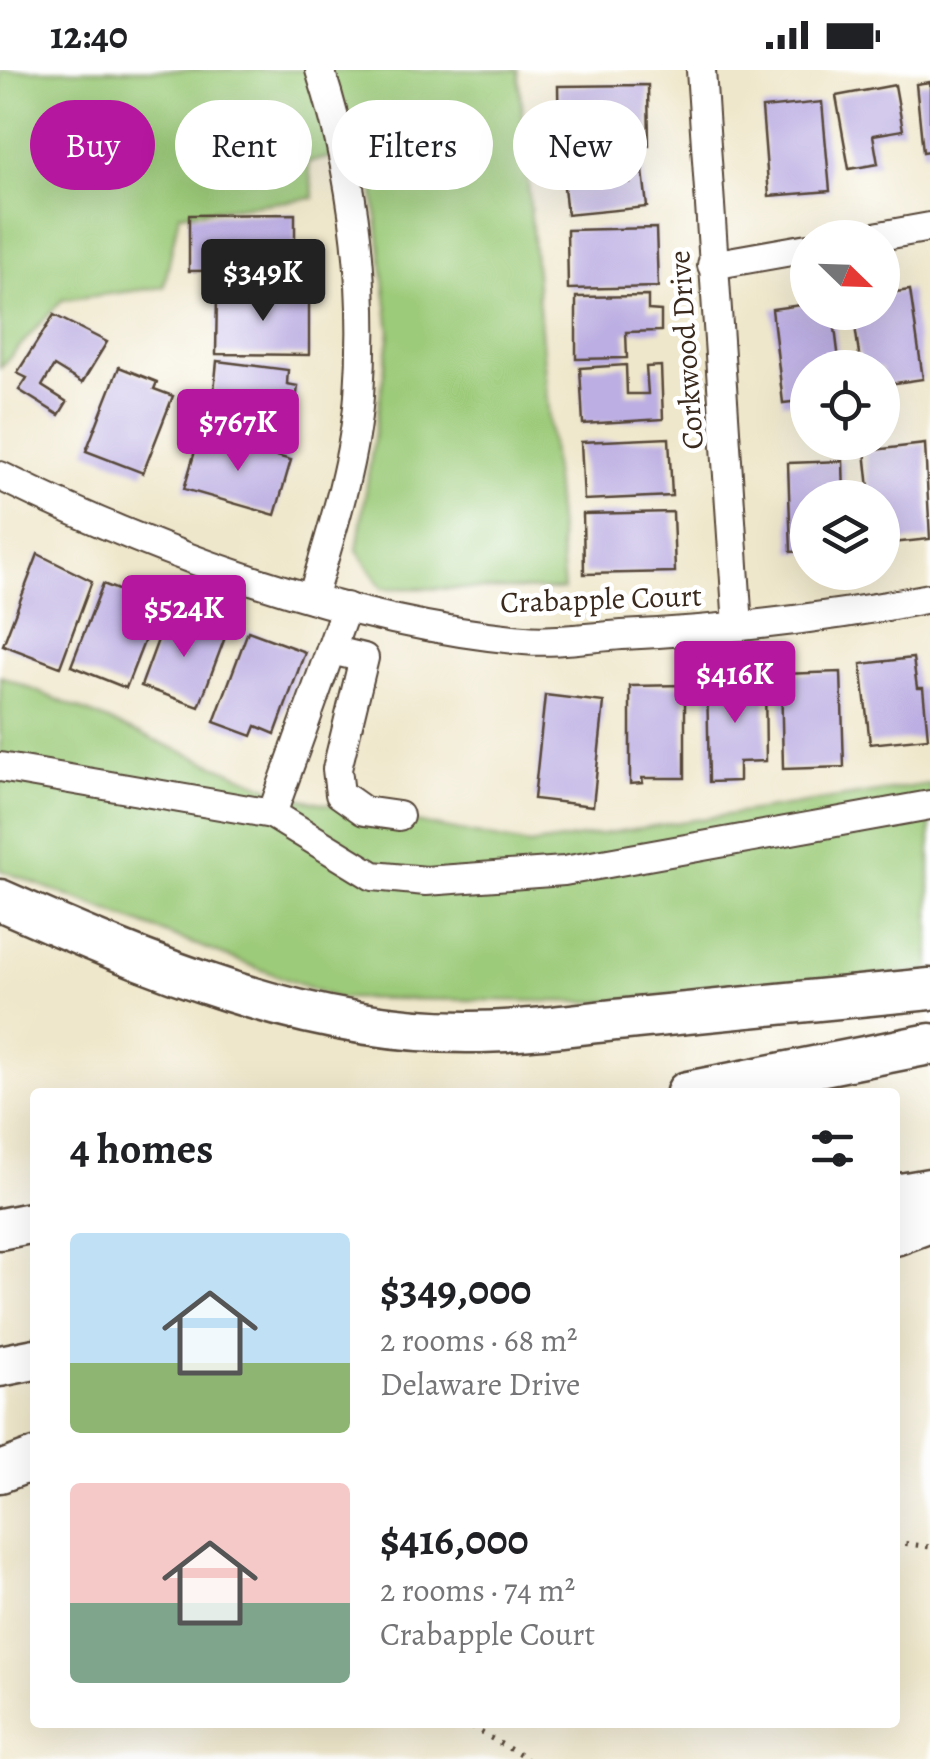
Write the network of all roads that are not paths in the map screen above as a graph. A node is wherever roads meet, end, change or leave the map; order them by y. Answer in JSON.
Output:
{"nodes":[{"id":1,"x":320,"y":70,"type":"edge"},
{"id":2,"x":702,"y":70,"type":"edge"},
{"id":3,"x":930,"y":227,"type":"edge"},
{"id":4,"x":900,"y":232,"type":"edge"},
{"id":5,"x":790,"y":251,"type":"edge"},
{"id":6,"x":712,"y":265,"type":"junction"},
{"id":7,"x":0,"y":476,"type":"edge"},
{"id":8,"x":312,"y":598,"type":"junction"},
{"id":9,"x":930,"y":598,"type":"edge"},
{"id":10,"x":346,"y":608,"type":"junction"},
{"id":11,"x":738,"y":626,"type":"junction"},
{"id":12,"x":331,"y":650,"type":"junction"},
{"id":13,"x":0,"y":766,"type":"edge"},
{"id":14,"x":930,"y":806,"type":"edge"},
{"id":15,"x":272,"y":814,"type":"junction"},
{"id":16,"x":399,"y":816,"type":"dead end"},
{"id":17,"x":0,"y":900,"type":"edge"},
{"id":18,"x":930,"y":989,"type":"edge"},
{"id":19,"x":930,"y":1044,"type":"edge"},
{"id":20,"x":707,"y":1088,"type":"edge"},
{"id":21,"x":930,"y":1188,"type":"edge"},
{"id":22,"x":900,"y":1194,"type":"edge"},
{"id":23,"x":930,"y":1222,"type":"edge"},
{"id":24,"x":30,"y":1223,"type":"edge"},
{"id":25,"x":0,"y":1229,"type":"edge"},
{"id":26,"x":900,"y":1233,"type":"edge"},
{"id":27,"x":30,"y":1361,"type":"edge"},
{"id":28,"x":0,"y":1366,"type":"edge"},
{"id":29,"x":30,"y":1461,"type":"edge"},
{"id":30,"x":0,"y":1472,"type":"edge"}],
"edges":[{"from":1,"to":8,"type":"street"},
{"from":2,"to":6,"type":"street","name":"Corkwood Drive"},
{"from":3,"to":4,"type":"street"},
{"from":5,"to":6,"type":"street"},
{"from":6,"to":11,"type":"street","name":"Corkwood Drive"},
{"from":7,"to":8,"type":"street","name":"Crabapple Court"},
{"from":8,"to":10,"type":"street","name":"Crabapple Court"},
{"from":9,"to":11,"type":"street","name":"Crabapple Court"},
{"from":10,"to":11,"type":"street","name":"Crabapple Court"},
{"from":10,"to":12,"type":"street"},
{"from":12,"to":15,"type":"street"},
{"from":12,"to":16,"type":"street"},
{"from":13,"to":15,"type":"street"},
{"from":14,"to":15,"type":"street"},
{"from":17,"to":18,"type":"highway"},
{"from":19,"to":20,"type":"highway"},
{"from":21,"to":22,"type":"highway"},
{"from":23,"to":26,"type":"highway"},
{"from":24,"to":25,"type":"highway"},
{"from":27,"to":28,"type":"highway"},
{"from":29,"to":30,"type":"highway"}]}
